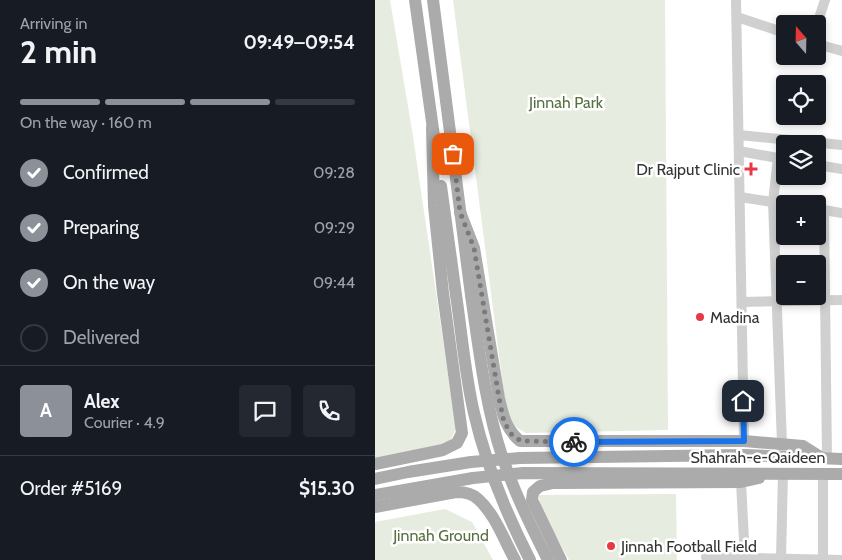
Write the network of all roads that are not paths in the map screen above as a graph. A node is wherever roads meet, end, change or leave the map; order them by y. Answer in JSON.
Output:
{"nodes":[{"id":1,"x":415,"y":0,"type":"edge"},
{"id":2,"x":433,"y":0,"type":"edge"},
{"id":3,"x":736,"y":0,"type":"edge"},
{"id":4,"x":825,"y":0,"type":"edge"},
{"id":5,"x":820,"y":15,"type":"edge"},
{"id":6,"x":737,"y":17,"type":"junction"},
{"id":7,"x":776,"y":30,"type":"edge"},
{"id":8,"x":826,"y":47,"type":"edge"},
{"id":9,"x":842,"y":51,"type":"edge"},
{"id":10,"x":432,"y":128,"type":"junction"},
{"id":11,"x":739,"y":135,"type":"junction"},
{"id":12,"x":842,"y":145,"type":"edge"},
{"id":13,"x":739,"y":151,"type":"junction"},
{"id":14,"x":776,"y":157,"type":"edge"},
{"id":15,"x":826,"y":166,"type":"edge"},
{"id":16,"x":842,"y":169,"type":"edge"},
{"id":17,"x":776,"y":185,"type":"edge"},
{"id":18,"x":740,"y":197,"type":"junction"},
{"id":19,"x":773,"y":202,"type":"junction"},
{"id":20,"x":776,"y":202,"type":"edge"},
{"id":21,"x":826,"y":211,"type":"edge"},
{"id":22,"x":460,"y":212,"type":"junction"},
{"id":23,"x":842,"y":213,"type":"edge"},
{"id":24,"x":776,"y":261,"type":"edge"},
{"id":25,"x":826,"y":300,"type":"edge"},
{"id":26,"x":842,"y":300,"type":"edge"},
{"id":27,"x":776,"y":301,"type":"edge"},
{"id":28,"x":742,"y":302,"type":"junction"},
{"id":29,"x":778,"y":305,"type":"edge"},
{"id":30,"x":824,"y":305,"type":"edge"},
{"id":31,"x":744,"y":441,"type":"junction"},
{"id":32,"x":782,"y":444,"type":"junction"},
{"id":33,"x":824,"y":458,"type":"junction"},
{"id":34,"x":842,"y":458,"type":"edge"},
{"id":35,"x":375,"y":464,"type":"edge"},
{"id":36,"x":783,"y":473,"type":"junction"},
{"id":37,"x":823,"y":473,"type":"junction"},
{"id":38,"x":842,"y":474,"type":"edge"},
{"id":39,"x":375,"y":479,"type":"edge"},
{"id":40,"x":741,"y":482,"type":"junction"},
{"id":41,"x":375,"y":496,"type":"edge"},
{"id":42,"x":375,"y":507,"type":"edge"},
{"id":43,"x":706,"y":557,"type":"dead end"},
{"id":44,"x":745,"y":559,"type":"edge"},
{"id":45,"x":781,"y":559,"type":"junction"},
{"id":46,"x":515,"y":560,"type":"edge"},
{"id":47,"x":530,"y":560,"type":"edge"},
{"id":48,"x":548,"y":560,"type":"edge"},
{"id":49,"x":561,"y":560,"type":"edge"},
{"id":50,"x":823,"y":560,"type":"edge"},
{"id":51,"x":842,"y":560,"type":"edge"}],
"edges":[{"from":1,"to":10,"type":"main road"},
{"from":2,"to":22,"type":"main road"},
{"from":3,"to":6,"type":"street"},
{"from":4,"to":5,"type":"street"},
{"from":6,"to":7,"type":"street"},
{"from":6,"to":11,"type":"street"},
{"from":8,"to":9,"type":"street"},
{"from":10,"to":35,"type":"main road"},
{"from":10,"to":47,"type":"main road","bridge":true},
{"from":11,"to":12,"type":"street"},
{"from":11,"to":13,"type":"street"},
{"from":13,"to":14,"type":"street"},
{"from":13,"to":18,"type":"street"},
{"from":15,"to":16,"type":"street"},
{"from":17,"to":19,"type":"street"},
{"from":18,"to":19,"type":"street"},
{"from":18,"to":28,"type":"street"},
{"from":19,"to":20,"type":"street"},
{"from":19,"to":24,"type":"street"},
{"from":21,"to":23,"type":"street"},
{"from":22,"to":31,"type":"main road"},
{"from":22,"to":48,"type":"main road","bridge":true},
{"from":25,"to":26,"type":"street"},
{"from":27,"to":28,"type":"street"},
{"from":28,"to":31,"type":"street"},
{"from":29,"to":32,"type":"street"},
{"from":30,"to":33,"type":"street"},
{"from":31,"to":32,"type":"main road"},
{"from":32,"to":33,"type":"main road"},
{"from":33,"to":34,"type":"main road","name":"Shahrah-e-Qaideen"},
{"from":33,"to":39,"type":"main road","name":"Shahrah-e-Qaideen"},
{"from":36,"to":37,"type":"main road","name":"Shahrah-e-Qaideen"},
{"from":36,"to":40,"type":"main road"},
{"from":36,"to":41,"type":"main road","name":"Shahrah-e-Qaideen"},
{"from":36,"to":45,"type":"street"},
{"from":37,"to":38,"type":"main road","name":"Shahrah-e-Qaideen"},
{"from":37,"to":50,"type":"street"},
{"from":40,"to":44,"type":"street"},
{"from":40,"to":49,"type":"main road"},
{"from":42,"to":46,"type":"main road"},
{"from":43,"to":44,"type":"street"},
{"from":44,"to":45,"type":"street"},
{"from":45,"to":50,"type":"street"},
{"from":50,"to":51,"type":"street"}]}
